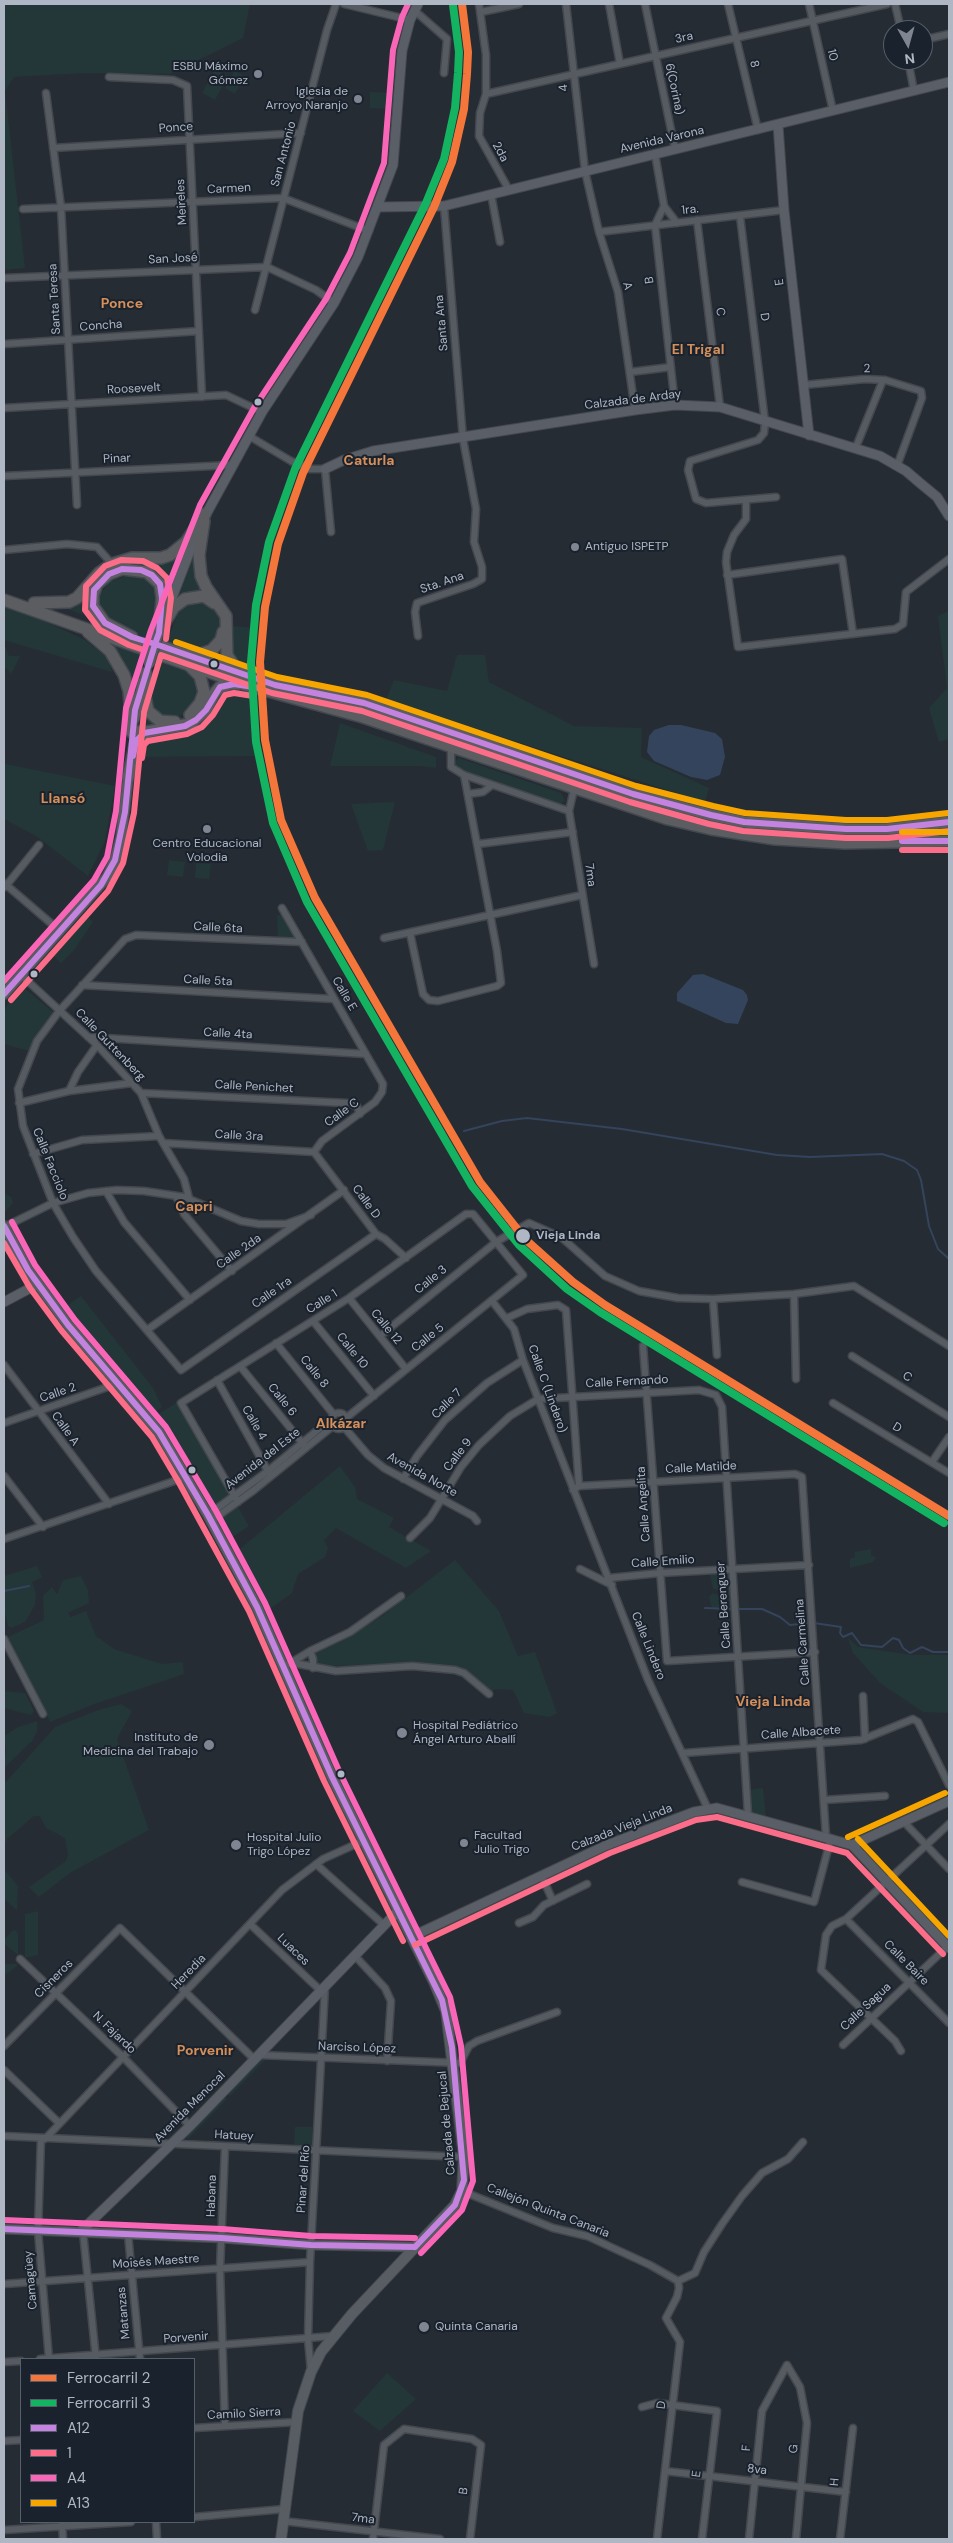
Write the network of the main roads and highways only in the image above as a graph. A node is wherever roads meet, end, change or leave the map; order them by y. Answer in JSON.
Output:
{"nodes":[{"id":1,"x":4,"y":592,"type":"edge"},
{"id":2,"x":4,"y":600,"type":"edge"},
{"id":3,"x":34,"y":602,"type":"junction"},
{"id":4,"x":72,"y":622,"type":"junction"},
{"id":5,"x":158,"y":633,"type":"junction"},
{"id":6,"x":132,"y":636,"type":"junction"},
{"id":7,"x":173,"y":650,"type":"junction"},
{"id":8,"x":182,"y":662,"type":"junction"},
{"id":9,"x":148,"y":668,"type":"junction"},
{"id":10,"x":250,"y":682,"type":"junction"},
{"id":11,"x":132,"y":732,"type":"junction"},
{"id":12,"x":147,"y":732,"type":"junction"},
{"id":13,"x":128,"y":778,"type":"junction"},
{"id":14,"x":949,"y":822,"type":"edge"},
{"id":15,"x":949,"y":837,"type":"edge"},
{"id":16,"x":926,"y":841,"type":"junction"},
{"id":17,"x":949,"y":841,"type":"edge"},
{"id":18,"x":4,"y":994,"type":"edge"},
{"id":19,"x":4,"y":1227,"type":"edge"},
{"id":20,"x":281,"y":2539,"type":"edge"}],
"edges":[{"from":1,"to":3,"type":"highway"},
{"from":2,"to":4,"type":"highway"},
{"from":3,"to":6,"type":"highway"},
{"from":3,"to":10,"type":"highway"},
{"from":4,"to":8,"type":"highway"},
{"from":4,"to":11,"type":"highway"},
{"from":5,"to":6,"type":"highway"},
{"from":5,"to":7,"type":"highway"},
{"from":5,"to":9,"type":"main road","bridge":true},
{"from":6,"to":7,"type":"highway"},
{"from":7,"to":10,"type":"highway"},
{"from":8,"to":9,"type":"highway"},
{"from":8,"to":10,"type":"highway"},
{"from":9,"to":11,"type":"main road"},
{"from":10,"to":12,"type":"highway"},
{"from":10,"to":14,"type":"highway"},
{"from":10,"to":16,"type":"highway"},
{"from":11,"to":12,"type":"highway"},
{"from":11,"to":13,"type":"main road"},
{"from":12,"to":13,"type":"highway"},
{"from":13,"to":18,"type":"main road"},
{"from":15,"to":16,"type":"highway"},
{"from":16,"to":17,"type":"highway"},
{"from":19,"to":20,"type":"main road","name":"Calzada de Bejucal"}]}
